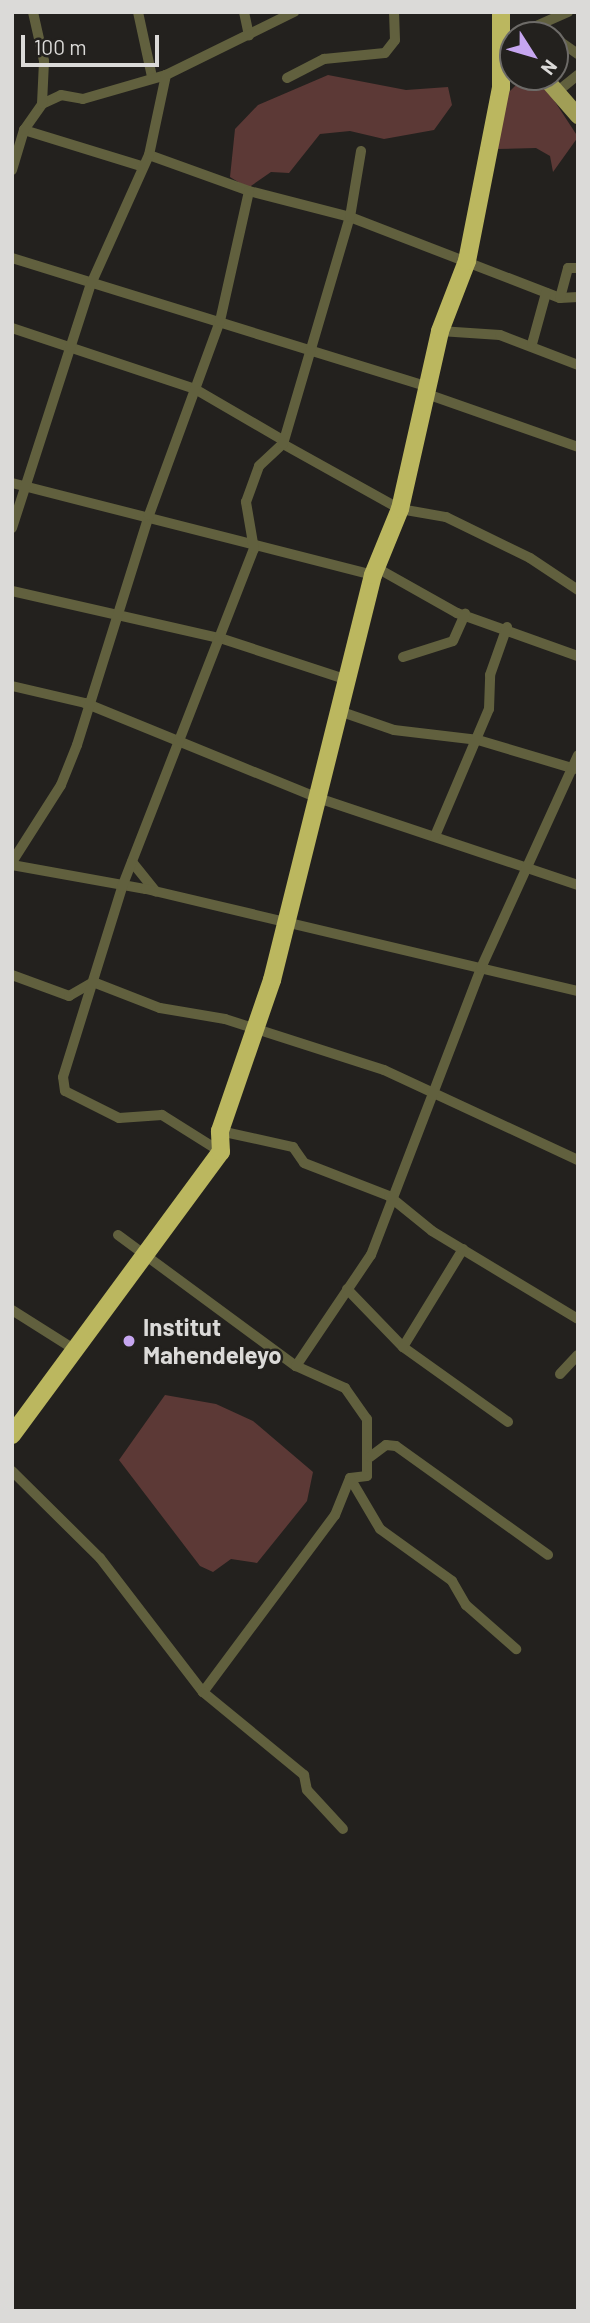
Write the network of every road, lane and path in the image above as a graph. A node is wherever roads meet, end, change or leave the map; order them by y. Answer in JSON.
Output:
{"nodes":[{"id":1,"x":33,"y":12,"type":"edge"},
{"id":2,"x":138,"y":12,"type":"edge"},
{"id":3,"x":244,"y":12,"type":"edge"},
{"id":4,"x":294,"y":12,"type":"edge"},
{"id":5,"x":394,"y":12,"type":"edge"},
{"id":6,"x":568,"y":12,"type":"edge"},
{"id":7,"x":548,"y":21,"type":"edge"},
{"id":8,"x":249,"y":35,"type":"junction"},
{"id":9,"x":166,"y":75,"type":"junction"},
{"id":10,"x":152,"y":77,"type":"junction"},
{"id":11,"x":287,"y":78,"type":"dead end"},
{"id":12,"x":500,"y":91,"type":"edge"},
{"id":13,"x":558,"y":91,"type":"edge"},
{"id":14,"x":42,"y":104,"type":"junction"},
{"id":15,"x":578,"y":116,"type":"edge"},
{"id":16,"x":24,"y":130,"type":"junction"},
{"id":17,"x":362,"y":151,"type":"dead end"},
{"id":18,"x":149,"y":155,"type":"junction"},
{"id":19,"x":141,"y":166,"type":"junction"},
{"id":20,"x":12,"y":170,"type":"edge"},
{"id":21,"x":249,"y":191,"type":"junction"},
{"id":22,"x":350,"y":217,"type":"junction"},
{"id":23,"x":12,"y":258,"type":"edge"},
{"id":24,"x":467,"y":261,"type":"junction"},
{"id":25,"x":578,"y":268,"type":"edge"},
{"id":26,"x":91,"y":284,"type":"junction"},
{"id":27,"x":546,"y":293,"type":"junction"},
{"id":28,"x":578,"y":297,"type":"edge"},
{"id":29,"x":560,"y":298,"type":"junction"},
{"id":30,"x":220,"y":321,"type":"junction"},
{"id":31,"x":12,"y":328,"type":"edge"},
{"id":32,"x":440,"y":331,"type":"junction"},
{"id":33,"x":533,"y":344,"type":"junction"},
{"id":34,"x":69,"y":348,"type":"junction"},
{"id":35,"x":313,"y":350,"type":"junction"},
{"id":36,"x":578,"y":365,"type":"edge"},
{"id":37,"x":195,"y":389,"type":"junction"},
{"id":38,"x":425,"y":389,"type":"junction"},
{"id":39,"x":282,"y":442,"type":"junction"},
{"id":40,"x":578,"y":447,"type":"edge"},
{"id":41,"x":12,"y":482,"type":"edge"},
{"id":42,"x":28,"y":490,"type":"junction"},
{"id":43,"x":400,"y":509,"type":"junction"},
{"id":44,"x":149,"y":515,"type":"junction"},
{"id":45,"x":12,"y":528,"type":"edge"},
{"id":46,"x":254,"y":549,"type":"junction"},
{"id":47,"x":375,"y":571,"type":"junction"},
{"id":48,"x":578,"y":590,"type":"edge"},
{"id":49,"x":12,"y":591,"type":"edge"},
{"id":50,"x":466,"y":614,"type":"junction"},
{"id":51,"x":118,"y":619,"type":"junction"},
{"id":52,"x":507,"y":627,"type":"junction"},
{"id":53,"x":223,"y":639,"type":"junction"},
{"id":54,"x":578,"y":656,"type":"edge"},
{"id":55,"x":402,"y":657,"type":"dead end"},
{"id":56,"x":348,"y":680,"type":"junction"},
{"id":57,"x":12,"y":686,"type":"edge"},
{"id":58,"x":85,"y":703,"type":"junction"},
{"id":59,"x":342,"y":712,"type":"junction"},
{"id":60,"x":478,"y":740,"type":"junction"},
{"id":61,"x":181,"y":744,"type":"junction"},
{"id":62,"x":578,"y":755,"type":"edge"},
{"id":63,"x":575,"y":769,"type":"edge"},
{"id":64,"x":318,"y":798,"type":"junction"},
{"id":65,"x":435,"y":836,"type":"junction"},
{"id":66,"x":132,"y":862,"type":"junction"},
{"id":67,"x":12,"y":863,"type":"edge"},
{"id":68,"x":526,"y":868,"type":"junction"},
{"id":69,"x":578,"y":885,"type":"edge"},
{"id":70,"x":122,"y":887,"type":"junction"},
{"id":71,"x":158,"y":894,"type":"junction"},
{"id":72,"x":286,"y":922,"type":"junction"},
{"id":73,"x":481,"y":968,"type":"junction"},
{"id":74,"x":12,"y":975,"type":"edge"},
{"id":75,"x":93,"y":982,"type":"junction"},
{"id":76,"x":578,"y":991,"type":"edge"},
{"id":77,"x":255,"y":1031,"type":"junction"},
{"id":78,"x":434,"y":1092,"type":"junction"},
{"id":79,"x":220,"y":1131,"type":"junction"},
{"id":80,"x":221,"y":1152,"type":"junction"},
{"id":81,"x":578,"y":1160,"type":"edge"},
{"id":82,"x":389,"y":1196,"type":"junction"},
{"id":83,"x":118,"y":1235,"type":"dead end"},
{"id":84,"x":463,"y":1249,"type":"junction"},
{"id":85,"x":147,"y":1257,"type":"junction"},
{"id":86,"x":347,"y":1289,"type":"junction"},
{"id":87,"x":12,"y":1310,"type":"edge"},
{"id":88,"x":578,"y":1319,"type":"edge"},
{"id":89,"x":402,"y":1347,"type":"junction"},
{"id":90,"x":74,"y":1349,"type":"junction"},
{"id":91,"x":578,"y":1355,"type":"edge"},
{"id":92,"x":296,"y":1366,"type":"junction"},
{"id":93,"x":560,"y":1374,"type":"dead end"},
{"id":94,"x":508,"y":1422,"type":"dead end"},
{"id":95,"x":12,"y":1435,"type":"edge"},
{"id":96,"x":370,"y":1457,"type":"junction"},
{"id":97,"x":12,"y":1471,"type":"edge"},
{"id":98,"x":350,"y":1478,"type":"junction"},
{"id":99,"x":548,"y":1555,"type":"dead end"},
{"id":100,"x":516,"y":1648,"type":"dead end"},
{"id":101,"x":203,"y":1692,"type":"junction"},
{"id":102,"x":343,"y":1829,"type":"dead end"}],
"edges":[{"from":1,"to":14,"type":"street"},
{"from":2,"to":10,"type":"street"},
{"from":3,"to":8,"type":"street"},
{"from":4,"to":8,"type":"street"},
{"from":5,"to":11,"type":"street"},
{"from":6,"to":7,"type":"street"},
{"from":8,"to":9,"type":"street"},
{"from":9,"to":10,"type":"street"},
{"from":9,"to":18,"type":"street"},
{"from":10,"to":14,"type":"street"},
{"from":12,"to":24,"type":"highway"},
{"from":13,"to":15,"type":"main road"},
{"from":14,"to":16,"type":"street"},
{"from":16,"to":19,"type":"street"},
{"from":16,"to":20,"type":"street"},
{"from":17,"to":22,"type":"street"},
{"from":18,"to":19,"type":"street"},
{"from":18,"to":21,"type":"street"},
{"from":19,"to":26,"type":"street"},
{"from":21,"to":22,"type":"street"},
{"from":21,"to":30,"type":"street"},
{"from":22,"to":24,"type":"street"},
{"from":22,"to":35,"type":"street"},
{"from":23,"to":26,"type":"street"},
{"from":24,"to":27,"type":"street"},
{"from":24,"to":32,"type":"highway"},
{"from":25,"to":29,"type":"street"},
{"from":26,"to":30,"type":"street"},
{"from":26,"to":34,"type":"street"},
{"from":27,"to":29,"type":"street"},
{"from":27,"to":33,"type":"street"},
{"from":28,"to":29,"type":"street"},
{"from":30,"to":35,"type":"street"},
{"from":30,"to":37,"type":"street"},
{"from":31,"to":34,"type":"street"},
{"from":32,"to":33,"type":"street"},
{"from":32,"to":38,"type":"highway"},
{"from":33,"to":36,"type":"street"},
{"from":34,"to":37,"type":"street"},
{"from":34,"to":42,"type":"street"},
{"from":35,"to":38,"type":"street"},
{"from":35,"to":39,"type":"street"},
{"from":37,"to":39,"type":"street"},
{"from":37,"to":44,"type":"street"},
{"from":38,"to":40,"type":"street"},
{"from":38,"to":43,"type":"highway"},
{"from":39,"to":43,"type":"street"},
{"from":39,"to":46,"type":"street"},
{"from":41,"to":42,"type":"street"},
{"from":42,"to":44,"type":"street"},
{"from":42,"to":45,"type":"street"},
{"from":43,"to":47,"type":"highway"},
{"from":43,"to":48,"type":"street"},
{"from":44,"to":46,"type":"street"},
{"from":44,"to":51,"type":"street"},
{"from":46,"to":47,"type":"street"},
{"from":46,"to":53,"type":"street"},
{"from":47,"to":50,"type":"street"},
{"from":47,"to":56,"type":"highway"},
{"from":49,"to":51,"type":"street"},
{"from":50,"to":52,"type":"street"},
{"from":50,"to":55,"type":"street"},
{"from":51,"to":53,"type":"street"},
{"from":51,"to":58,"type":"street"},
{"from":52,"to":54,"type":"street"},
{"from":52,"to":60,"type":"street"},
{"from":53,"to":56,"type":"street"},
{"from":53,"to":61,"type":"street"},
{"from":56,"to":59,"type":"highway"},
{"from":57,"to":58,"type":"street"},
{"from":58,"to":61,"type":"street"},
{"from":58,"to":67,"type":"street"},
{"from":59,"to":60,"type":"street"},
{"from":59,"to":64,"type":"highway"},
{"from":60,"to":63,"type":"street"},
{"from":60,"to":65,"type":"street"},
{"from":61,"to":64,"type":"street"},
{"from":61,"to":66,"type":"street"},
{"from":62,"to":63,"type":"street"},
{"from":63,"to":68,"type":"street"},
{"from":64,"to":65,"type":"street"},
{"from":64,"to":72,"type":"highway"},
{"from":65,"to":68,"type":"street"},
{"from":66,"to":70,"type":"street"},
{"from":66,"to":71,"type":"street"},
{"from":67,"to":70,"type":"street"},
{"from":68,"to":69,"type":"street"},
{"from":68,"to":73,"type":"street"},
{"from":70,"to":71,"type":"street"},
{"from":70,"to":75,"type":"street"},
{"from":71,"to":72,"type":"street"},
{"from":72,"to":73,"type":"street"},
{"from":72,"to":77,"type":"highway"},
{"from":73,"to":76,"type":"street"},
{"from":73,"to":78,"type":"street"},
{"from":74,"to":75,"type":"street"},
{"from":75,"to":77,"type":"street"},
{"from":75,"to":80,"type":"street"},
{"from":77,"to":78,"type":"street"},
{"from":77,"to":79,"type":"highway"},
{"from":78,"to":81,"type":"street"},
{"from":78,"to":82,"type":"street"},
{"from":79,"to":80,"type":"highway"},
{"from":79,"to":82,"type":"street"},
{"from":80,"to":85,"type":"highway"},
{"from":82,"to":84,"type":"street"},
{"from":82,"to":86,"type":"street"},
{"from":83,"to":85,"type":"street"},
{"from":84,"to":88,"type":"street"},
{"from":84,"to":89,"type":"street"},
{"from":85,"to":90,"type":"highway"},
{"from":85,"to":92,"type":"street"},
{"from":86,"to":89,"type":"street"},
{"from":86,"to":92,"type":"street"},
{"from":87,"to":90,"type":"street"},
{"from":89,"to":94,"type":"street"},
{"from":90,"to":95,"type":"highway"},
{"from":91,"to":93,"type":"street"},
{"from":92,"to":96,"type":"street"},
{"from":96,"to":98,"type":"street"},
{"from":96,"to":99,"type":"street"},
{"from":97,"to":101,"type":"street"},
{"from":98,"to":100,"type":"street"},
{"from":98,"to":101,"type":"street"},
{"from":101,"to":102,"type":"street"}]}
